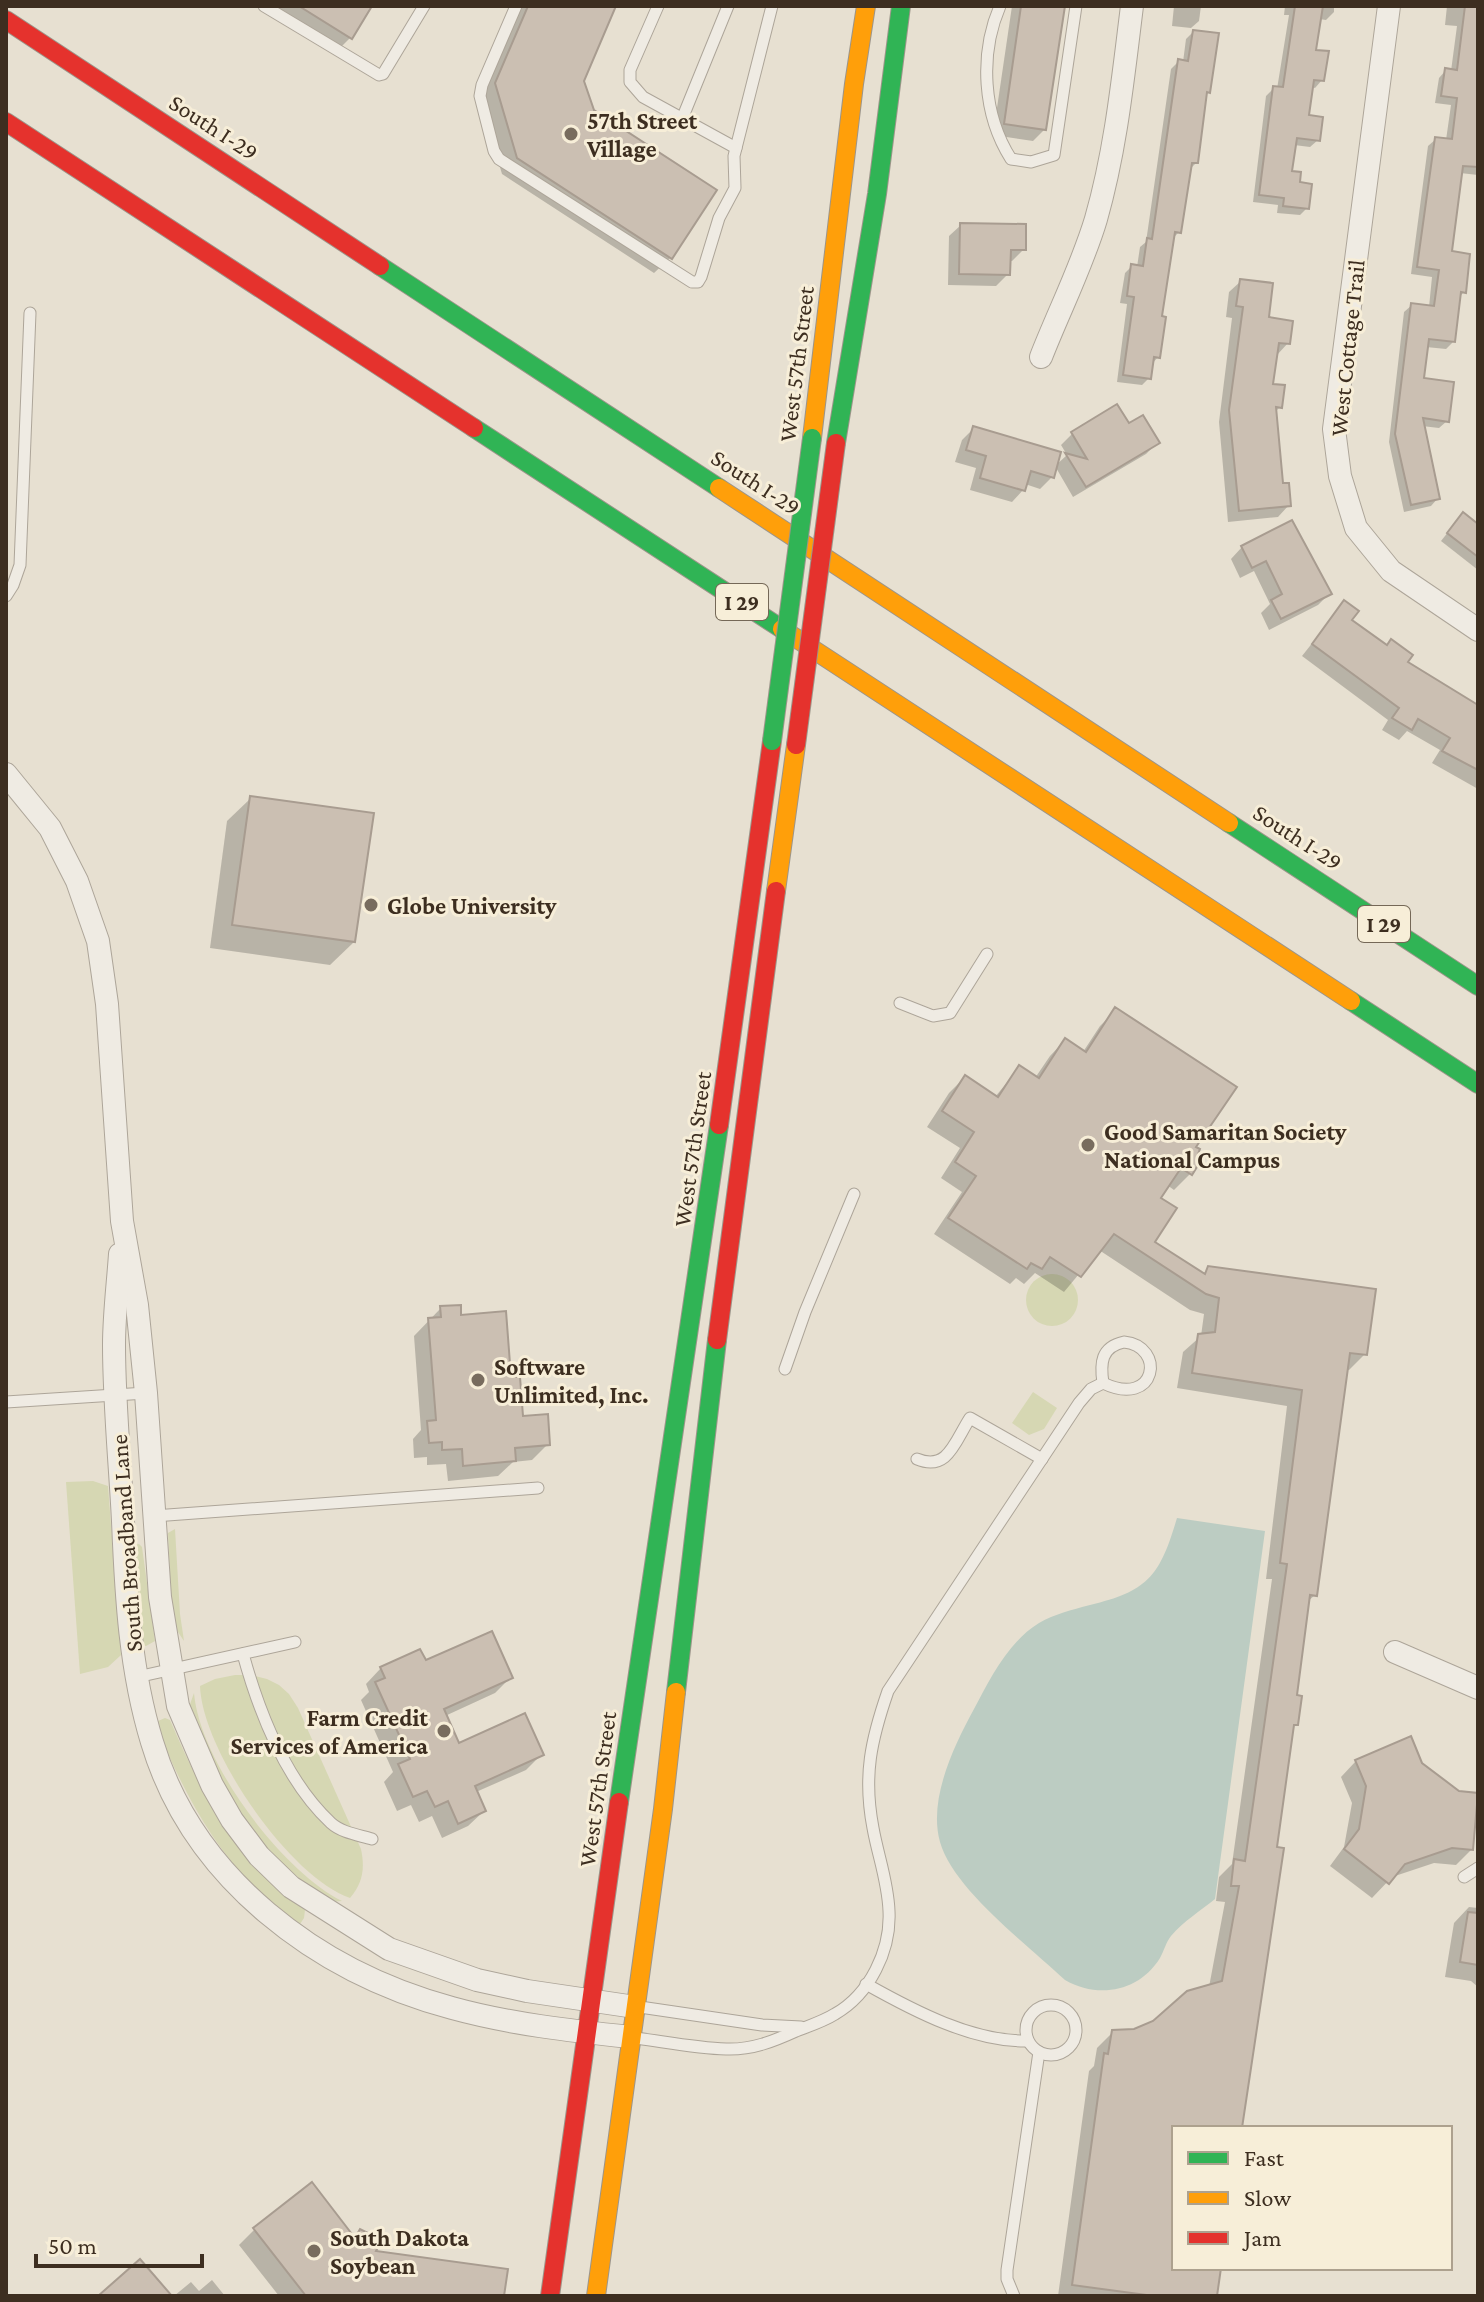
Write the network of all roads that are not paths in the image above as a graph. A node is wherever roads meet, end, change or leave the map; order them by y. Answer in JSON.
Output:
{"nodes":[{"id":1,"x":264,"y":6,"type":"edge"},
{"id":2,"x":424,"y":6,"type":"edge"},
{"id":3,"x":516,"y":6,"type":"edge"},
{"id":4,"x":658,"y":6,"type":"edge"},
{"id":5,"x":728,"y":6,"type":"edge"},
{"id":6,"x":772,"y":6,"type":"edge"},
{"id":7,"x":866,"y":6,"type":"edge"},
{"id":8,"x":901,"y":6,"type":"edge"},
{"id":9,"x":1000,"y":6,"type":"edge"},
{"id":10,"x":1076,"y":6,"type":"edge"},
{"id":11,"x":1132,"y":6,"type":"edge"},
{"id":12,"x":1389,"y":6,"type":"edge"},
{"id":13,"x":6,"y":20,"type":"edge"},
{"id":14,"x":682,"y":119,"type":"junction"},
{"id":15,"x":6,"y":122,"type":"edge"},
{"id":16,"x":736,"y":148,"type":"junction"},
{"id":17,"x":30,"y":313,"type":"dead end"},
{"id":18,"x":1041,"y":357,"type":"dead end"},
{"id":19,"x":6,"y":596,"type":"edge"},
{"id":20,"x":1478,"y":630,"type":"edge"},
{"id":21,"x":6,"y":774,"type":"edge"},
{"id":22,"x":987,"y":954,"type":"dead end"},
{"id":23,"x":1478,"y":986,"type":"edge"},
{"id":24,"x":900,"y":1003,"type":"dead end"},
{"id":25,"x":1478,"y":1084,"type":"edge"},
{"id":26,"x":854,"y":1194,"type":"dead end"},
{"id":27,"x":122,"y":1221,"type":"junction"},
{"id":28,"x":785,"y":1369,"type":"dead end"},
{"id":29,"x":1103,"y":1383,"type":"junction"},
{"id":30,"x":146,"y":1393,"type":"junction"},
{"id":31,"x":117,"y":1395,"type":"junction"},
{"id":32,"x":6,"y":1402,"type":"edge"},
{"id":33,"x":917,"y":1459,"type":"dead end"},
{"id":34,"x":1042,"y":1459,"type":"junction"},
{"id":35,"x":538,"y":1488,"type":"dead end"},
{"id":36,"x":153,"y":1516,"type":"junction"},
{"id":37,"x":295,"y":1642,"type":"dead end"},
{"id":38,"x":1395,"y":1652,"type":"dead end"},
{"id":39,"x":243,"y":1654,"type":"junction"},
{"id":40,"x":171,"y":1671,"type":"junction"},
{"id":41,"x":137,"y":1677,"type":"junction"},
{"id":42,"x":1478,"y":1688,"type":"edge"},
{"id":43,"x":372,"y":1839,"type":"dead end"},
{"id":44,"x":1478,"y":1868,"type":"edge"},
{"id":45,"x":1464,"y":1877,"type":"dead end"},
{"id":46,"x":866,"y":1984,"type":"junction"},
{"id":47,"x":590,"y":2000,"type":"junction"},
{"id":48,"x":635,"y":2007,"type":"junction"},
{"id":49,"x":806,"y":2027,"type":"junction"},
{"id":50,"x":586,"y":2032,"type":"junction"},
{"id":51,"x":631,"y":2037,"type":"junction"},
{"id":52,"x":1028,"y":2041,"type":"junction"},
{"id":53,"x":1039,"y":2052,"type":"junction"},
{"id":54,"x":550,"y":2296,"type":"edge"},
{"id":55,"x":596,"y":2296,"type":"edge"},
{"id":56,"x":1014,"y":2296,"type":"edge"}],
"edges":[{"from":1,"to":2,"type":"lane"},
{"from":3,"to":16,"type":"lane"},
{"from":4,"to":14,"type":"lane"},
{"from":5,"to":14,"type":"lane"},
{"from":6,"to":16,"type":"lane"},
{"from":7,"to":47,"type":"main road","name":"West 57th Street","bridge":true},
{"from":8,"to":48,"type":"main road","name":"West 57th Street","bridge":true},
{"from":9,"to":10,"type":"lane"},
{"from":11,"to":18,"type":"street"},
{"from":12,"to":20,"type":"street","name":"West Cottage Trail"},
{"from":13,"to":23,"type":"main road","name":"South I-29","number":"I 29"},
{"from":14,"to":16,"type":"lane"},
{"from":15,"to":25,"type":"main road","number":"I 29"},
{"from":17,"to":19,"type":"lane"},
{"from":21,"to":27,"type":"street","name":"South Broadband Lane"},
{"from":22,"to":24,"type":"lane"},
{"from":26,"to":28,"type":"lane"},
{"from":27,"to":30,"type":"street","name":"South Broadband Lane"},
{"from":27,"to":31,"type":"street","name":"South Broadband Lane"},
{"from":29,"to":29,"type":"lane"},
{"from":29,"to":34,"type":"lane"},
{"from":30,"to":31,"type":"lane"},
{"from":30,"to":36,"type":"street","name":"South Broadband Lane"},
{"from":31,"to":32,"type":"lane"},
{"from":31,"to":41,"type":"street","name":"South Broadband Lane"},
{"from":33,"to":34,"type":"lane"},
{"from":34,"to":46,"type":"lane"},
{"from":35,"to":36,"type":"lane"},
{"from":36,"to":40,"type":"street","name":"South Broadband Lane"},
{"from":37,"to":39,"type":"lane"},
{"from":38,"to":42,"type":"street"},
{"from":39,"to":40,"type":"lane"},
{"from":39,"to":43,"type":"lane"},
{"from":40,"to":41,"type":"lane"},
{"from":40,"to":47,"type":"street","name":"South Broadband Lane"},
{"from":41,"to":50,"type":"street","name":"South Broadband Lane"},
{"from":44,"to":45,"type":"lane"},
{"from":46,"to":49,"type":"lane"},
{"from":46,"to":52,"type":"lane"},
{"from":47,"to":48,"type":"street","name":"South Broadband Lane"},
{"from":47,"to":50,"type":"main road","name":"West 57th Street"},
{"from":48,"to":49,"type":"lane"},
{"from":48,"to":51,"type":"main road","name":"West 57th Street"},
{"from":49,"to":51,"type":"lane"},
{"from":50,"to":51,"type":"street","name":"South Broadband Lane"},
{"from":50,"to":54,"type":"main road","name":"West 57th Street"},
{"from":51,"to":55,"type":"main road","name":"West 57th Street"},
{"from":52,"to":53,"type":"lane"},
{"from":52,"to":53,"type":"lane"},
{"from":53,"to":56,"type":"lane"}]}
